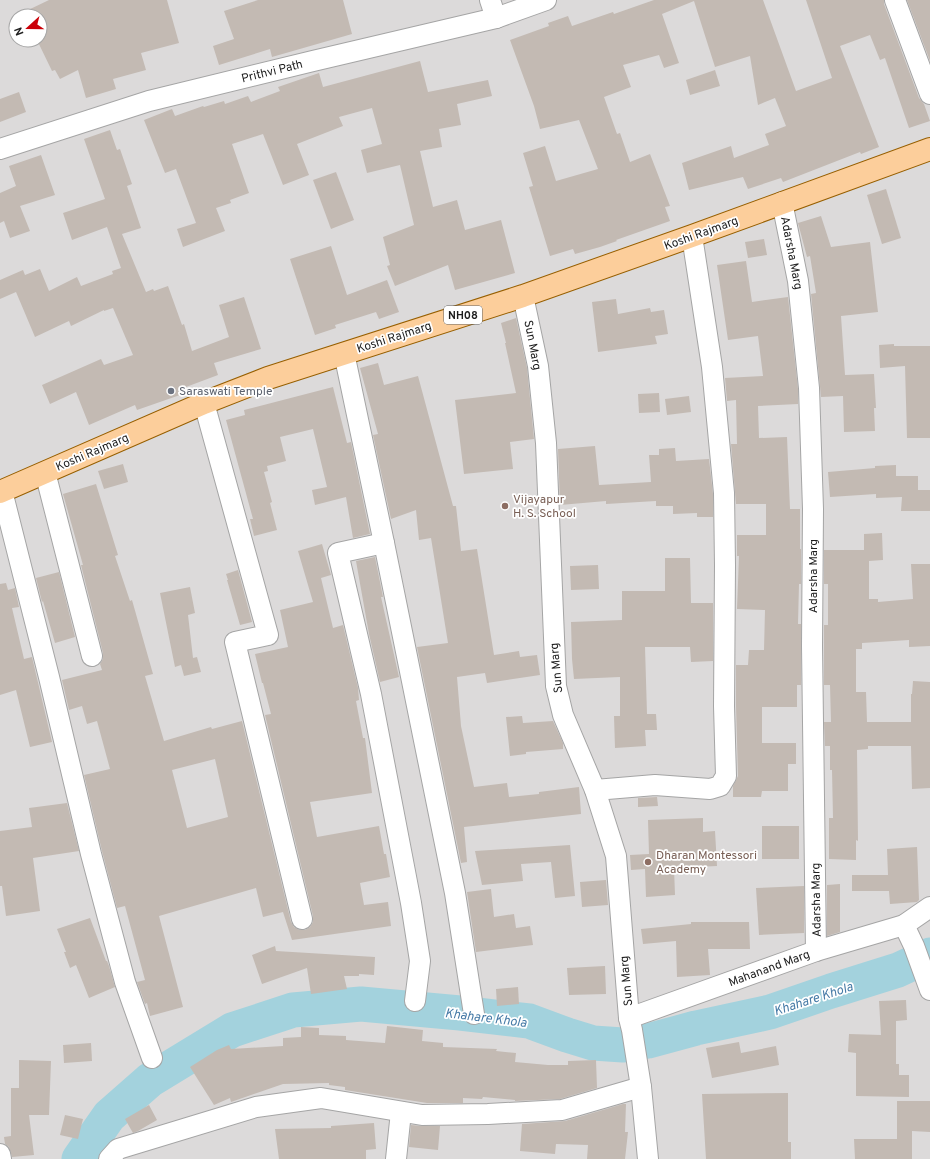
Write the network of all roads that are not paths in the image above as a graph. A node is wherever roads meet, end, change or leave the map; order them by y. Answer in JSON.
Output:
{"nodes":[{"id":1,"x":546,"y":0,"type":"edge"},
{"id":2,"x":895,"y":0,"type":"edge"},
{"id":3,"x":493,"y":9,"type":"edge"},
{"id":4,"x":930,"y":94,"type":"edge"},
{"id":5,"x":0,"y":149,"type":"edge"},
{"id":6,"x":930,"y":149,"type":"edge"},
{"id":7,"x":782,"y":202,"type":"junction"},
{"id":8,"x":692,"y":236,"type":"junction"},
{"id":9,"x":523,"y":296,"type":"junction"},
{"id":10,"x":344,"y":353,"type":"junction"},
{"id":11,"x":204,"y":403,"type":"junction"},
{"id":12,"x":45,"y":472,"type":"junction"},
{"id":13,"x":1,"y":491,"type":"edge"},
{"id":14,"x":384,"y":543,"type":"junction"},
{"id":15,"x":92,"y":656,"type":"dead end"},
{"id":16,"x":595,"y":790,"type":"junction"},
{"id":17,"x":930,"y":907,"type":"edge"},
{"id":18,"x":302,"y":918,"type":"dead end"},
{"id":19,"x":904,"y":925,"type":"junction"},
{"id":20,"x":816,"y":951,"type":"junction"},
{"id":21,"x":928,"y":983,"type":"edge"},
{"id":22,"x":415,"y":1001,"type":"dead end"},
{"id":23,"x":474,"y":1014,"type":"dead end"},
{"id":24,"x":630,"y":1024,"type":"junction"},
{"id":25,"x":152,"y":1058,"type":"dead end"},
{"id":26,"x":640,"y":1087,"type":"junction"},
{"id":27,"x":401,"y":1112,"type":"junction"},
{"id":28,"x":0,"y":1154,"type":"edge"},
{"id":29,"x":1,"y":1159,"type":"edge"},
{"id":30,"x":109,"y":1159,"type":"edge"},
{"id":31,"x":396,"y":1159,"type":"edge"},
{"id":32,"x":648,"y":1159,"type":"edge"}],
"edges":[{"from":1,"to":3,"type":"street","name":"Prithvi Path"},
{"from":2,"to":4,"type":"street"},
{"from":3,"to":5,"type":"street","name":"Prithvi Path"},
{"from":6,"to":7,"type":"main road","name":"Koshi Rajmarg","number":"NH08"},
{"from":7,"to":8,"type":"main road","name":"Koshi Rajmarg","number":"NH08"},
{"from":7,"to":20,"type":"street","name":"Adarsha Marg"},
{"from":8,"to":9,"type":"main road","name":"Koshi Rajmarg","number":"NH08"},
{"from":8,"to":16,"type":"street"},
{"from":9,"to":10,"type":"main road","name":"Koshi Rajmarg","number":"NH08"},
{"from":9,"to":16,"type":"street","name":"Sun Marg"},
{"from":10,"to":11,"type":"main road","name":"Koshi Rajmarg","number":"NH08"},
{"from":10,"to":14,"type":"street"},
{"from":11,"to":12,"type":"main road","name":"Koshi Rajmarg","number":"NH08"},
{"from":11,"to":18,"type":"street"},
{"from":12,"to":13,"type":"main road","name":"Koshi Rajmarg","number":"NH08"},
{"from":12,"to":15,"type":"street"},
{"from":13,"to":25,"type":"street"},
{"from":14,"to":22,"type":"street"},
{"from":14,"to":23,"type":"street"},
{"from":16,"to":24,"type":"street","name":"Sun Marg"},
{"from":17,"to":19,"type":"street","name":"Mahanand Marg"},
{"from":19,"to":20,"type":"street","name":"Mahanand Marg"},
{"from":19,"to":21,"type":"street"},
{"from":20,"to":24,"type":"street","name":"Mahanand Marg"},
{"from":24,"to":26,"type":"street","name":"Sun Marg"},
{"from":26,"to":27,"type":"street"},
{"from":26,"to":32,"type":"street"},
{"from":27,"to":30,"type":"street"},
{"from":27,"to":31,"type":"street"},
{"from":28,"to":29,"type":"street"}]}
